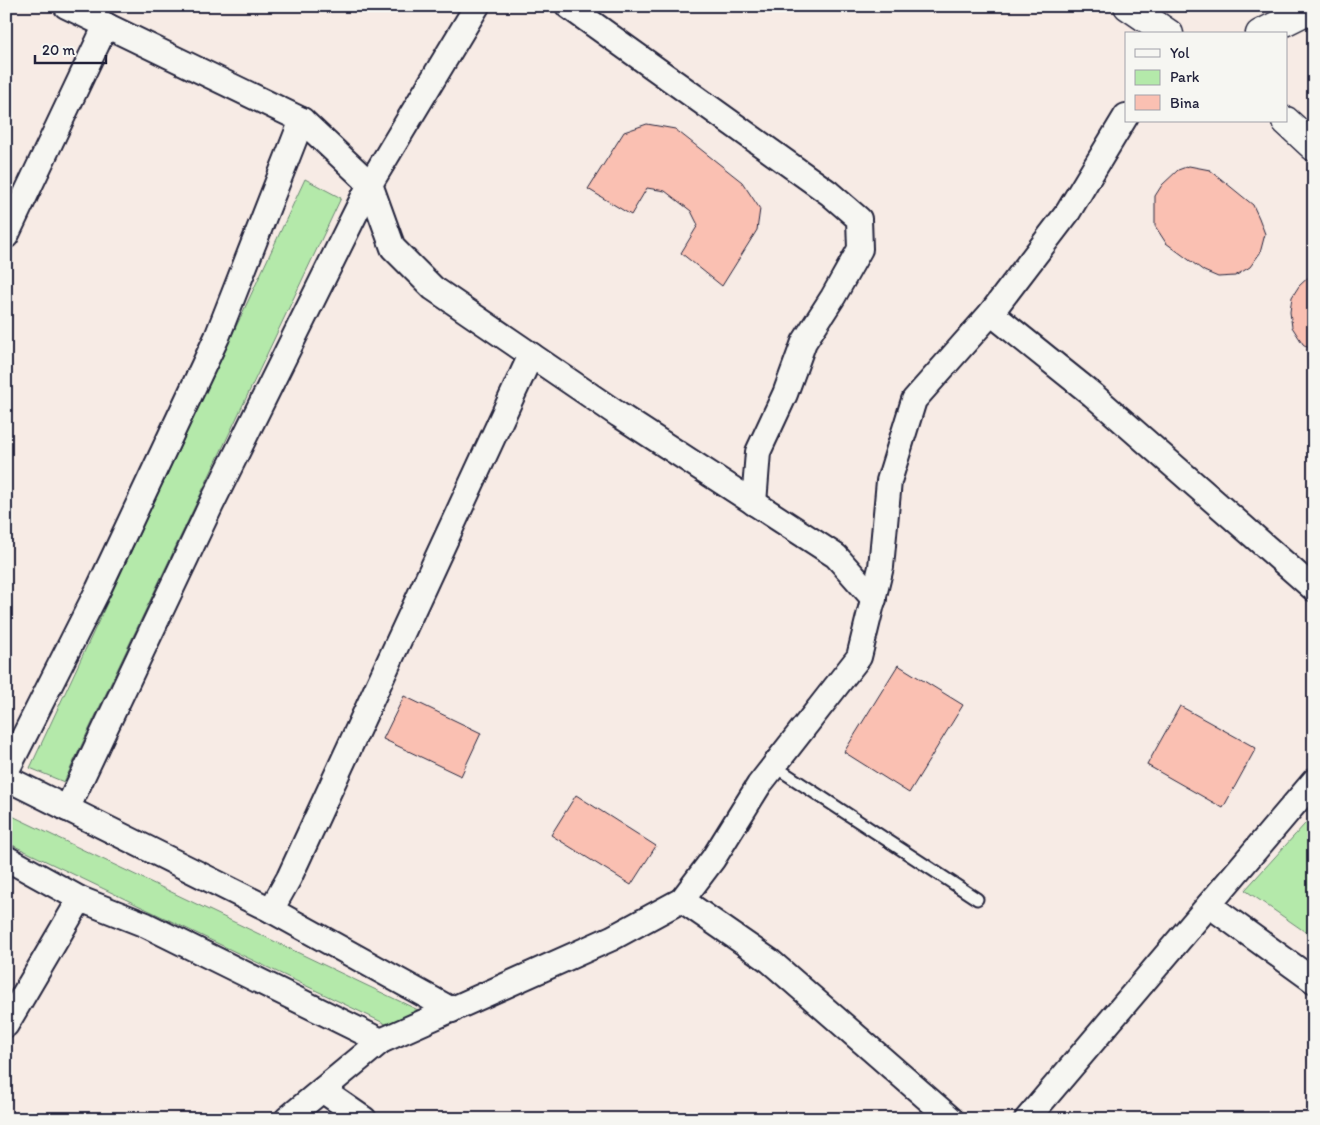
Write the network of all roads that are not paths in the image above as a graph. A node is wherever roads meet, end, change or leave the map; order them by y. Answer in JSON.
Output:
{"nodes":[{"id":1,"x":66,"y":6,"type":"edge"},
{"id":2,"x":477,"y":6,"type":"edge"},
{"id":3,"x":568,"y":6,"type":"edge"},
{"id":4,"x":1128,"y":6,"type":"edge"},
{"id":5,"x":1314,"y":7,"type":"edge"},
{"id":6,"x":106,"y":25,"type":"junction"},
{"id":7,"x":1166,"y":32,"type":"edge"},
{"id":8,"x":1264,"y":32,"type":"edge"},
{"id":9,"x":1125,"y":118,"type":"edge"},
{"id":10,"x":302,"y":120,"type":"junction"},
{"id":11,"x":1287,"y":122,"type":"edge"},
{"id":12,"x":1314,"y":147,"type":"edge"},
{"id":13,"x":370,"y":184,"type":"junction"},
{"id":14,"x":6,"y":236,"type":"edge"},
{"id":15,"x":991,"y":313,"type":"junction"},
{"id":16,"x":531,"y":355,"type":"junction"},
{"id":17,"x":754,"y":503,"type":"junction"},
{"id":18,"x":1314,"y":589,"type":"edge"},
{"id":19,"x":874,"y":599,"type":"junction"},
{"id":20,"x":774,"y":766,"type":"junction"},
{"id":21,"x":6,"y":772,"type":"edge"},
{"id":22,"x":6,"y":778,"type":"edge"},
{"id":23,"x":1314,"y":781,"type":"edge"},
{"id":24,"x":67,"y":809,"type":"junction"},
{"id":25,"x":6,"y":858,"type":"edge"},
{"id":26,"x":80,"y":899,"type":"junction"},
{"id":27,"x":977,"y":899,"type":"dead end"},
{"id":28,"x":682,"y":900,"type":"junction"},
{"id":29,"x":1209,"y":905,"type":"junction"},
{"id":30,"x":270,"y":910,"type":"junction"},
{"id":31,"x":1314,"y":981,"type":"edge"},
{"id":32,"x":452,"y":1010,"type":"junction"},
{"id":33,"x":6,"y":1025,"type":"edge"},
{"id":34,"x":381,"y":1040,"type":"junction"},
{"id":35,"x":322,"y":1090,"type":"junction"},
{"id":36,"x":287,"y":1119,"type":"edge"},
{"id":37,"x":364,"y":1119,"type":"edge"},
{"id":38,"x":951,"y":1119,"type":"edge"},
{"id":39,"x":1027,"y":1119,"type":"edge"}],
"edges":[{"from":1,"to":6,"type":"street"},
{"from":2,"to":13,"type":"street"},
{"from":3,"to":17,"type":"street"},
{"from":4,"to":7,"type":"street"},
{"from":5,"to":8,"type":"street"},
{"from":6,"to":10,"type":"street"},
{"from":6,"to":14,"type":"street"},
{"from":9,"to":15,"type":"street"},
{"from":10,"to":13,"type":"street"},
{"from":10,"to":21,"type":"street"},
{"from":11,"to":12,"type":"street"},
{"from":13,"to":16,"type":"street"},
{"from":13,"to":24,"type":"street"},
{"from":15,"to":18,"type":"street"},
{"from":15,"to":19,"type":"street"},
{"from":16,"to":17,"type":"street"},
{"from":16,"to":30,"type":"street"},
{"from":17,"to":19,"type":"street"},
{"from":19,"to":20,"type":"street"},
{"from":20,"to":27,"type":"lane"},
{"from":20,"to":28,"type":"street"},
{"from":22,"to":24,"type":"street"},
{"from":23,"to":29,"type":"street"},
{"from":24,"to":30,"type":"street"},
{"from":25,"to":26,"type":"street"},
{"from":26,"to":33,"type":"street"},
{"from":26,"to":34,"type":"street"},
{"from":28,"to":32,"type":"street"},
{"from":28,"to":38,"type":"street"},
{"from":29,"to":31,"type":"street"},
{"from":29,"to":39,"type":"street"},
{"from":30,"to":32,"type":"street"},
{"from":32,"to":34,"type":"street"},
{"from":34,"to":35,"type":"street"},
{"from":35,"to":36,"type":"street"},
{"from":35,"to":37,"type":"street"}]}
